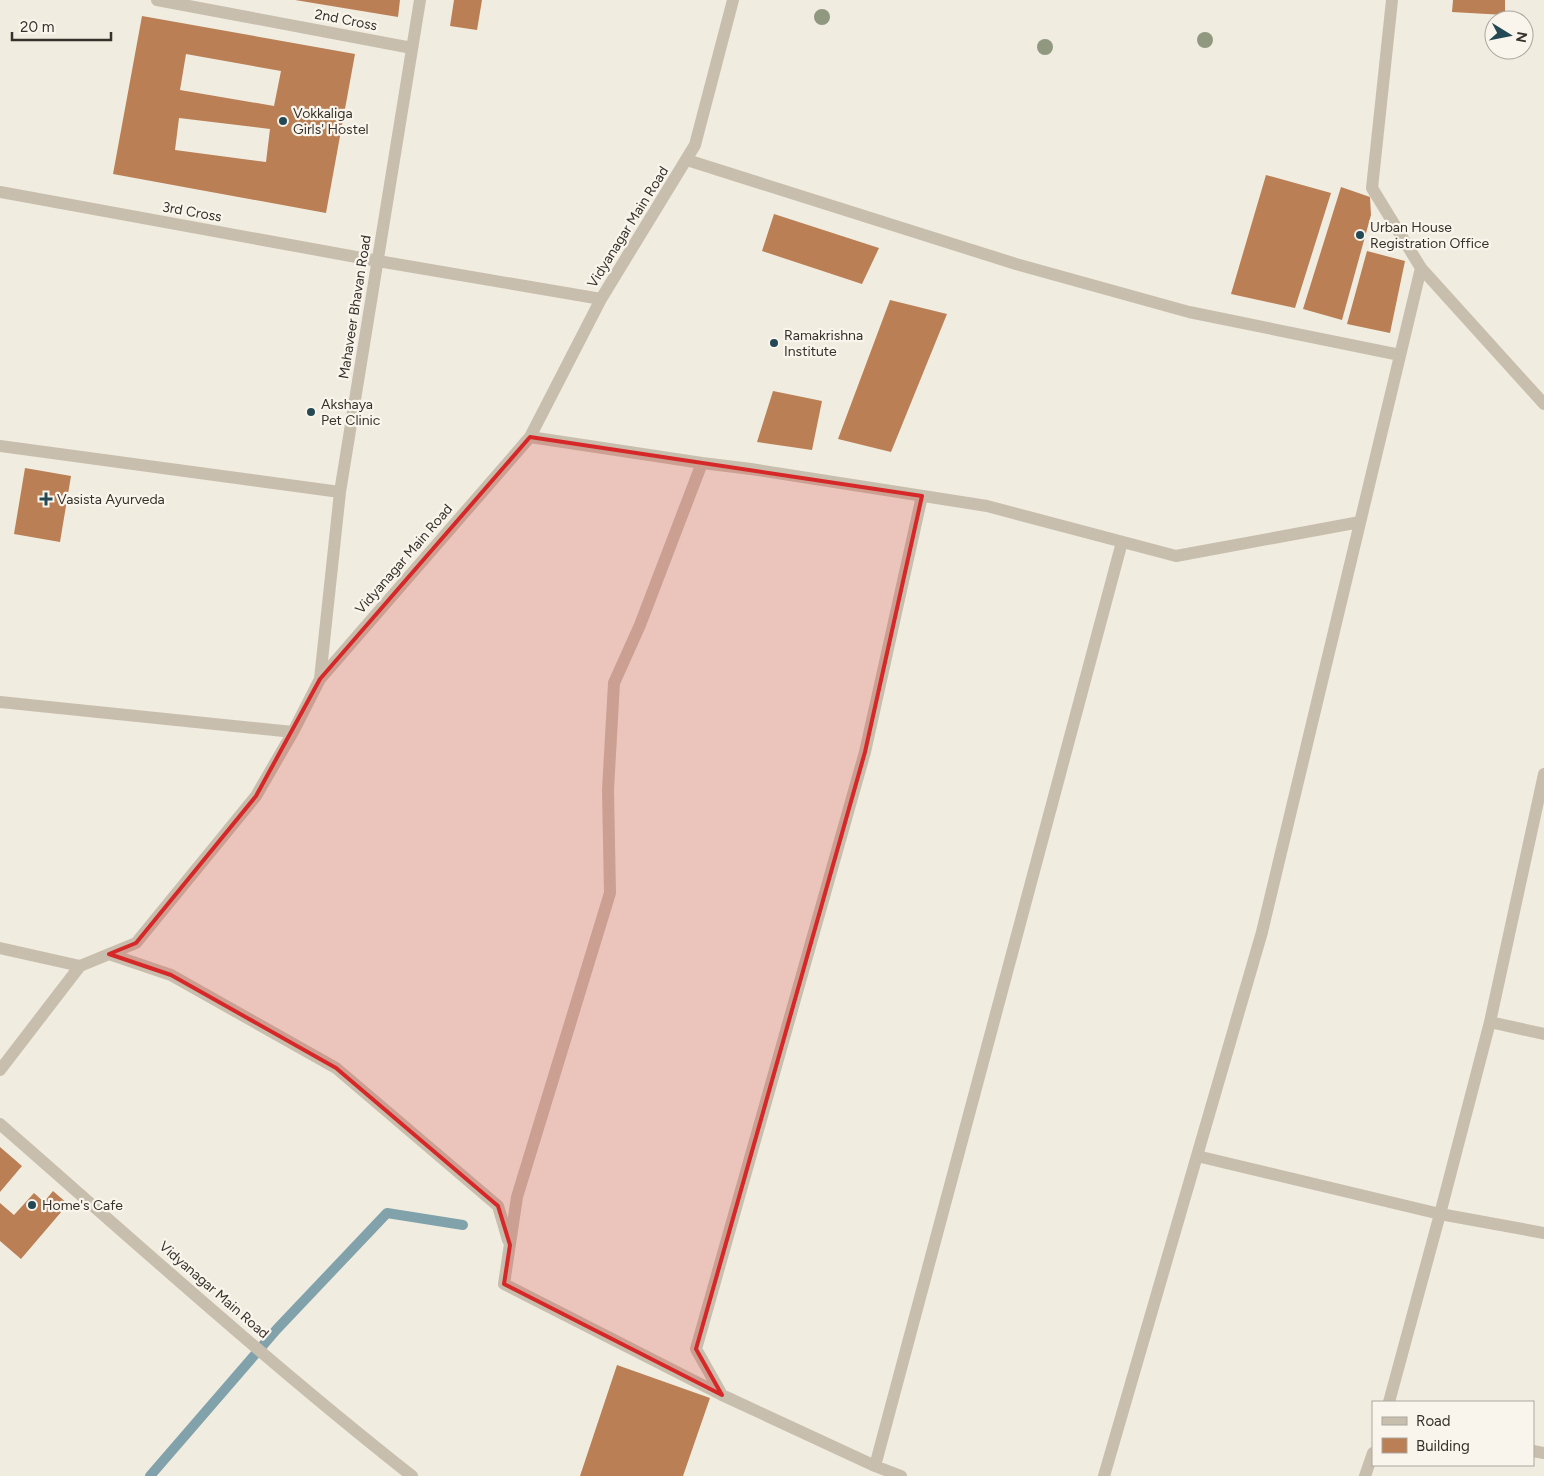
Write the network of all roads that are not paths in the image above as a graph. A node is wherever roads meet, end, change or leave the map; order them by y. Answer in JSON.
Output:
{"nodes":[{"id":1,"x":157,"y":0,"type":"edge"},
{"id":2,"x":420,"y":0,"type":"edge"},
{"id":3,"x":733,"y":0,"type":"edge"},
{"id":4,"x":1392,"y":0,"type":"edge"},
{"id":5,"x":412,"y":48,"type":"junction"},
{"id":6,"x":687,"y":160,"type":"junction"},
{"id":7,"x":0,"y":192,"type":"edge"},
{"id":8,"x":378,"y":261,"type":"junction"},
{"id":9,"x":1421,"y":268,"type":"junction"},
{"id":10,"x":601,"y":299,"type":"junction"},
{"id":11,"x":1400,"y":355,"type":"junction"},
{"id":12,"x":1544,"y":404,"type":"edge"},
{"id":13,"x":530,"y":437,"type":"junction"},
{"id":14,"x":0,"y":446,"type":"edge"},
{"id":15,"x":702,"y":463,"type":"junction"},
{"id":16,"x":340,"y":492,"type":"junction"},
{"id":17,"x":922,"y":496,"type":"junction"},
{"id":18,"x":1360,"y":522,"type":"junction"},
{"id":19,"x":1122,"y":542,"type":"junction"},
{"id":20,"x":320,"y":679,"type":"junction"},
{"id":21,"x":0,"y":702,"type":"edge"},
{"id":22,"x":293,"y":732,"type":"junction"},
{"id":23,"x":1544,"y":774,"type":"edge"},
{"id":24,"x":1538,"y":833,"type":"edge"},
{"id":25,"x":0,"y":948,"type":"edge"},
{"id":26,"x":109,"y":954,"type":"junction"},
{"id":27,"x":80,"y":966,"type":"junction"},
{"id":28,"x":1490,"y":1022,"type":"junction"},
{"id":29,"x":1544,"y":1034,"type":"edge"},
{"id":30,"x":0,"y":1070,"type":"edge"},
{"id":31,"x":0,"y":1124,"type":"edge"},
{"id":32,"x":1197,"y":1156,"type":"junction"},
{"id":33,"x":1440,"y":1214,"type":"junction"},
{"id":34,"x":1544,"y":1233,"type":"edge"},
{"id":35,"x":510,"y":1245,"type":"junction"},
{"id":36,"x":722,"y":1395,"type":"junction"},
{"id":37,"x":1389,"y":1401,"type":"edge"},
{"id":38,"x":1372,"y":1456,"type":"edge"},
{"id":39,"x":875,"y":1466,"type":"junction"},
{"id":40,"x":412,"y":1476,"type":"edge"},
{"id":41,"x":901,"y":1476,"type":"edge"},
{"id":42,"x":1104,"y":1476,"type":"edge"},
{"id":43,"x":1365,"y":1476,"type":"edge"}],
"edges":[{"from":1,"to":5,"type":"street","name":"2nd Cross"},
{"from":2,"to":5,"type":"street","name":"Mahaveer Bhavan Road"},
{"from":3,"to":6,"type":"street","name":"Vidyanagar Main Road"},
{"from":4,"to":9,"type":"street"},
{"from":5,"to":8,"type":"street","name":"Mahaveer Bhavan Road"},
{"from":6,"to":10,"type":"street","name":"Vidyanagar Main Road"},
{"from":6,"to":11,"type":"street"},
{"from":7,"to":8,"type":"street","name":"3rd Cross"},
{"from":8,"to":10,"type":"street","name":"3rd Cross"},
{"from":8,"to":16,"type":"street","name":"Mahaveer Bhavan Road"},
{"from":9,"to":11,"type":"street"},
{"from":9,"to":12,"type":"street"},
{"from":10,"to":13,"type":"street","name":"Vidyanagar Main Road"},
{"from":11,"to":18,"type":"street"},
{"from":13,"to":15,"type":"street"},
{"from":13,"to":20,"type":"street","name":"Vidyanagar Main Road"},
{"from":14,"to":16,"type":"street"},
{"from":15,"to":17,"type":"street"},
{"from":15,"to":35,"type":"street"},
{"from":16,"to":20,"type":"street","name":"Mahaveer Bhavan Road"},
{"from":17,"to":19,"type":"street"},
{"from":17,"to":36,"type":"street"},
{"from":18,"to":19,"type":"street"},
{"from":18,"to":32,"type":"street"},
{"from":19,"to":39,"type":"street"},
{"from":20,"to":22,"type":"street","name":"Vidyanagar Main Road"},
{"from":21,"to":22,"type":"street"},
{"from":22,"to":26,"type":"street","name":"Vidyanagar Main Road"},
{"from":23,"to":24,"type":"street"},
{"from":24,"to":28,"type":"street"},
{"from":25,"to":27,"type":"street"},
{"from":26,"to":27,"type":"street","name":"Vidyanagar Main Road"},
{"from":26,"to":35,"type":"street"},
{"from":27,"to":30,"type":"street","name":"Vidyanagar Main Road"},
{"from":28,"to":29,"type":"street"},
{"from":28,"to":33,"type":"street"},
{"from":31,"to":40,"type":"street","name":"Vidyanagar Main Road"},
{"from":32,"to":33,"type":"street"},
{"from":32,"to":42,"type":"street"},
{"from":33,"to":34,"type":"street"},
{"from":33,"to":37,"type":"street"},
{"from":35,"to":36,"type":"street"},
{"from":36,"to":39,"type":"street"},
{"from":38,"to":43,"type":"street"},
{"from":39,"to":41,"type":"street"}]}
